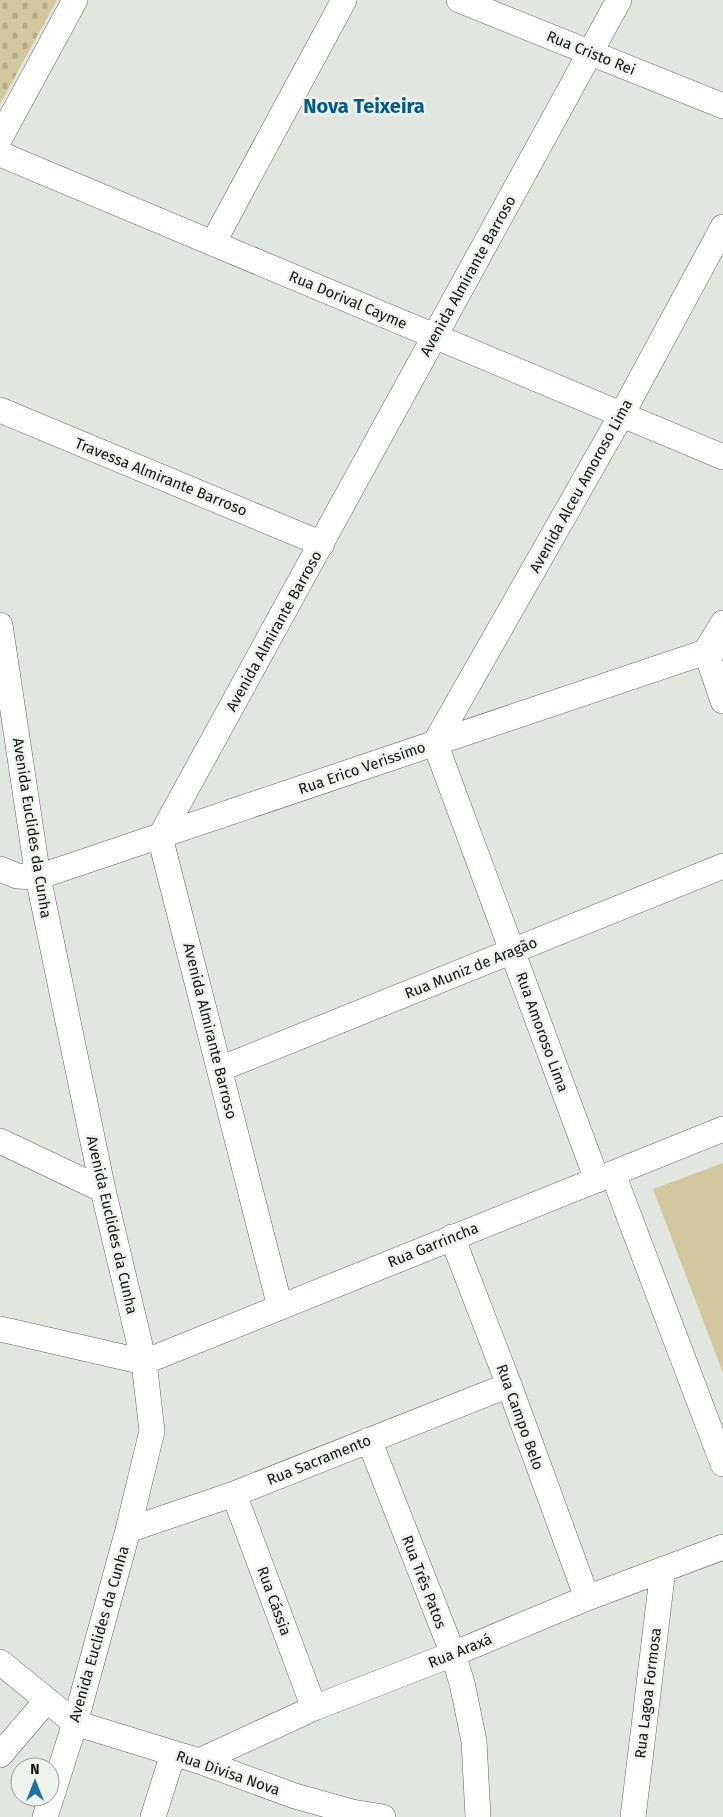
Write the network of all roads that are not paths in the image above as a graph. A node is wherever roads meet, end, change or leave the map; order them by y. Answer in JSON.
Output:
{"nodes":[{"id":1,"x":76,"y":0,"type":"edge"},
{"id":2,"x":344,"y":0,"type":"edge"},
{"id":3,"x":459,"y":0,"type":"edge"},
{"id":4,"x":619,"y":0,"type":"edge"},
{"id":5,"x":590,"y":52,"type":"junction"},
{"id":6,"x":723,"y":106,"type":"edge"},
{"id":7,"x":0,"y":138,"type":"edge"},
{"id":8,"x":0,"y":154,"type":"edge"},
{"id":9,"x":723,"y":227,"type":"edge"},
{"id":10,"x":213,"y":243,"type":"junction"},
{"id":11,"x":435,"y":336,"type":"junction"},
{"id":12,"x":0,"y":410,"type":"edge"},
{"id":13,"x":622,"y":414,"type":"junction"},
{"id":14,"x":723,"y":457,"type":"edge"},
{"id":15,"x":322,"y":544,"type":"junction"},
{"id":16,"x":723,"y":623,"type":"edge"},
{"id":17,"x":0,"y":625,"type":"edge"},
{"id":18,"x":714,"y":649,"type":"edge"},
{"id":19,"x":723,"y":701,"type":"edge"},
{"id":20,"x":435,"y":743,"type":"junction"},
{"id":21,"x":160,"y":836,"type":"junction"},
{"id":22,"x":723,"y":866,"type":"edge"},
{"id":23,"x":0,"y":869,"type":"edge"},
{"id":24,"x":38,"y":877,"type":"junction"},
{"id":25,"x":512,"y":951,"type":"junction"},
{"id":26,"x":220,"y":1069,"type":"junction"},
{"id":27,"x":723,"y":1129,"type":"edge"},
{"id":28,"x":0,"y":1141,"type":"edge"},
{"id":29,"x":605,"y":1177,"type":"junction"},
{"id":30,"x":103,"y":1190,"type":"junction"},
{"id":31,"x":452,"y":1237,"type":"junction"},
{"id":32,"x":280,"y":1306,"type":"junction"},
{"id":33,"x":0,"y":1330,"type":"edge"},
{"id":34,"x":144,"y":1362,"type":"junction"},
{"id":35,"x":509,"y":1385,"type":"junction"},
{"id":36,"x":369,"y":1440,"type":"junction"},
{"id":37,"x":723,"y":1464,"type":"edge"},
{"id":38,"x":234,"y":1494,"type":"junction"},
{"id":39,"x":128,"y":1530,"type":"junction"},
{"id":40,"x":723,"y":1547,"type":"edge"},
{"id":41,"x":663,"y":1569,"type":"junction"},
{"id":42,"x":587,"y":1598,"type":"junction"},
{"id":43,"x":453,"y":1654,"type":"junction"},
{"id":44,"x":0,"y":1662,"type":"edge"},
{"id":45,"x":47,"y":1700,"type":"junction"},
{"id":46,"x":314,"y":1708,"type":"junction"},
{"id":47,"x":75,"y":1723,"type":"junction"},
{"id":48,"x":173,"y":1754,"type":"junction"},
{"id":49,"x":0,"y":1755,"type":"edge"},
{"id":50,"x":199,"y":1762,"type":"junction"},
{"id":51,"x":45,"y":1817,"type":"edge"},
{"id":52,"x":153,"y":1817,"type":"edge"},
{"id":53,"x":382,"y":1817,"type":"edge"},
{"id":54,"x":478,"y":1817,"type":"edge"},
{"id":55,"x":634,"y":1817,"type":"edge"}],
"edges":[{"from":1,"to":7,"type":"street"},
{"from":2,"to":10,"type":"street"},
{"from":3,"to":5,"type":"street","name":"Rua Cristo Rei"},
{"from":4,"to":5,"type":"street","name":"Avenida Almirante Barroso"},
{"from":5,"to":6,"type":"street","name":"Rua Cristo Rei"},
{"from":5,"to":11,"type":"street","name":"Avenida Almirante Barroso"},
{"from":8,"to":10,"type":"street","name":"Rua Dorival Cayme"},
{"from":9,"to":13,"type":"street","name":"Avenida Alceu Amoroso Lima"},
{"from":10,"to":11,"type":"street","name":"Rua Dorival Cayme"},
{"from":11,"to":13,"type":"street","name":"Rua Dorival Cayme"},
{"from":11,"to":15,"type":"street","name":"Avenida Almirante Barroso"},
{"from":12,"to":15,"type":"street","name":"Travessa Almirante Barroso"},
{"from":13,"to":14,"type":"street","name":"Rua Dorival Cayme"},
{"from":13,"to":20,"type":"street","name":"Avenida Alceu Amoroso Lima"},
{"from":15,"to":21,"type":"street","name":"Avenida Almirante Barroso"},
{"from":16,"to":18,"type":"street"},
{"from":17,"to":24,"type":"street","name":"Avenida Euclides da Cunha"},
{"from":18,"to":19,"type":"street"},
{"from":18,"to":20,"type":"street","name":"Rua Erico Verissimo"},
{"from":20,"to":21,"type":"street","name":"Rua Erico Verissimo"},
{"from":20,"to":25,"type":"street","name":"Rua Amoroso Lima"},
{"from":21,"to":24,"type":"street","name":"Rua Erico Verissimo"},
{"from":21,"to":26,"type":"street","name":"Avenida Almirante Barroso"},
{"from":22,"to":25,"type":"street","name":"Rua Muniz de Aragão"},
{"from":23,"to":24,"type":"street","name":"Rua Erico Verissimo"},
{"from":24,"to":30,"type":"street","name":"Avenida Euclides da Cunha"},
{"from":25,"to":26,"type":"street","name":"Rua Muniz de Aragão"},
{"from":25,"to":29,"type":"street","name":"Rua Amoroso Lima"},
{"from":26,"to":32,"type":"street","name":"Avenida Almirante Barroso"},
{"from":27,"to":29,"type":"street","name":"Rua Garrincha"},
{"from":28,"to":30,"type":"street"},
{"from":29,"to":31,"type":"street","name":"Rua Garrincha"},
{"from":29,"to":37,"type":"street","name":"Rua Amoroso Lima"},
{"from":30,"to":34,"type":"street","name":"Avenida Euclides da Cunha"},
{"from":31,"to":32,"type":"street","name":"Rua Garrincha"},
{"from":31,"to":35,"type":"street","name":"Rua Campo Belo"},
{"from":32,"to":34,"type":"street","name":"Rua Garrincha"},
{"from":33,"to":34,"type":"street"},
{"from":34,"to":39,"type":"street","name":"Avenida Euclides da Cunha"},
{"from":35,"to":36,"type":"street","name":"Rua Sacramento"},
{"from":35,"to":42,"type":"street","name":"Rua Campo Belo"},
{"from":36,"to":38,"type":"street","name":"Rua Sacramento"},
{"from":36,"to":43,"type":"street","name":"Rua Três Patos"},
{"from":38,"to":39,"type":"street","name":"Rua Sacramento"},
{"from":38,"to":46,"type":"street","name":"Rua Cássia"},
{"from":39,"to":47,"type":"street","name":"Avenida Euclides da Cunha"},
{"from":40,"to":41,"type":"street","name":"Rua Araxá"},
{"from":41,"to":42,"type":"street","name":"Rua Araxá"},
{"from":41,"to":55,"type":"street","name":"Rua Lagoa Formosa"},
{"from":42,"to":43,"type":"street","name":"Rua Araxá"},
{"from":43,"to":46,"type":"street","name":"Rua Araxá"},
{"from":43,"to":54,"type":"street","name":"Rua Três Patos"},
{"from":44,"to":45,"type":"street"},
{"from":45,"to":47,"type":"street"},
{"from":45,"to":49,"type":"street"},
{"from":46,"to":50,"type":"street","name":"Rua Araxá"},
{"from":47,"to":48,"type":"street","name":"Rua Divisa Nova"},
{"from":47,"to":51,"type":"street","name":"Avenida Euclides da Cunha"},
{"from":48,"to":50,"type":"street","name":"Rua Divisa Nova"},
{"from":48,"to":52,"type":"street"},
{"from":50,"to":53,"type":"street","name":"Rua Divisa Nova"}]}
